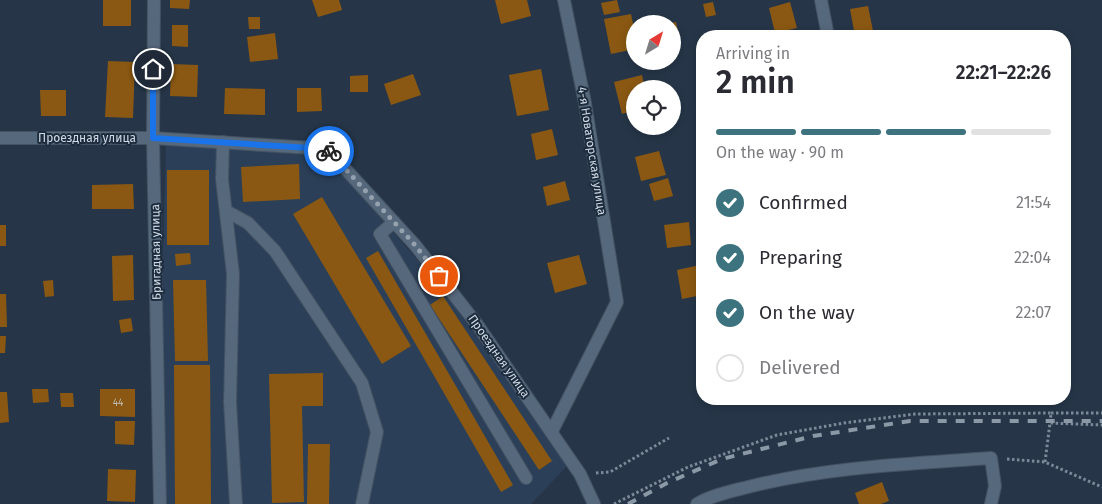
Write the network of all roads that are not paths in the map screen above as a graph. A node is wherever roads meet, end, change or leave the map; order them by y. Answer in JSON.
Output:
{"nodes":[{"id":1,"x":154,"y":0,"type":"edge"},
{"id":2,"x":564,"y":0,"type":"edge"},
{"id":3,"x":821,"y":0,"type":"edge"},
{"id":4,"x":827,"y":30,"type":"edge"},
{"id":5,"x":0,"y":138,"type":"edge"},
{"id":6,"x":153,"y":138,"type":"junction"},
{"id":7,"x":223,"y":142,"type":"junction"},
{"id":8,"x":226,"y":211,"type":"junction"},
{"id":9,"x":394,"y":222,"type":"junction"},
{"id":10,"x":552,"y":431,"type":"junction"},
{"id":11,"x":526,"y":478,"type":"dead end"},
{"id":12,"x":160,"y":504,"type":"edge"},
{"id":13,"x":236,"y":504,"type":"edge"},
{"id":14,"x":362,"y":504,"type":"edge"},
{"id":15,"x":594,"y":504,"type":"edge"},
{"id":16,"x":697,"y":504,"type":"edge"},
{"id":17,"x":991,"y":504,"type":"edge"}],
"edges":[{"from":1,"to":6,"type":"street","name":"Бригадная улица"},
{"from":2,"to":10,"type":"street","name":"4-я Новаторская улица"},
{"from":3,"to":4,"type":"street"},
{"from":5,"to":6,"type":"street","name":"Проездная улица"},
{"from":6,"to":7,"type":"street","name":"Проездная улица"},
{"from":6,"to":12,"type":"street","name":"Бригадная улица"},
{"from":7,"to":8,"type":"street"},
{"from":7,"to":9,"type":"street","name":"Проездная улица"},
{"from":8,"to":13,"type":"street"},
{"from":8,"to":14,"type":"street"},
{"from":9,"to":10,"type":"street","name":"Проездная улица"},
{"from":9,"to":11,"type":"street"},
{"from":10,"to":15,"type":"street","name":"Проездная улица"},
{"from":16,"to":17,"type":"street"}]}
